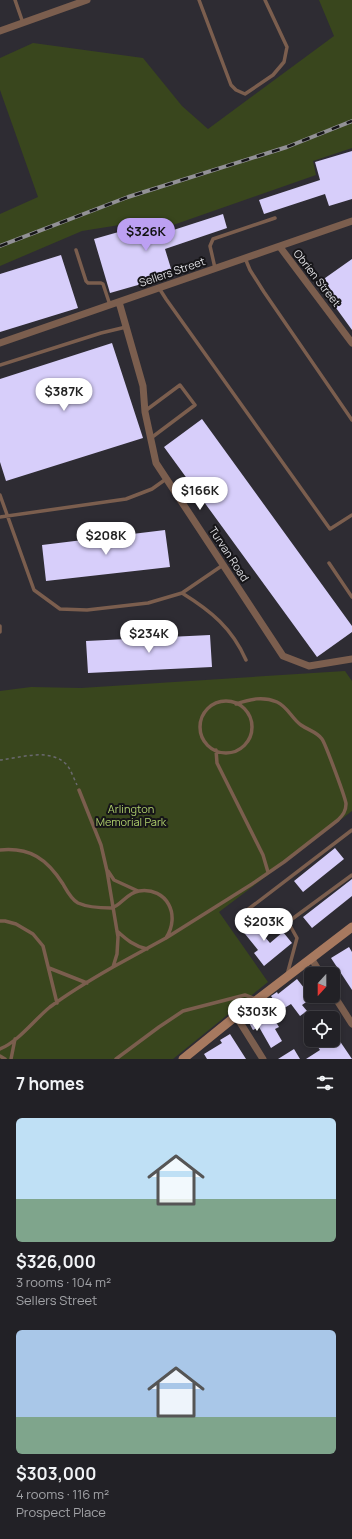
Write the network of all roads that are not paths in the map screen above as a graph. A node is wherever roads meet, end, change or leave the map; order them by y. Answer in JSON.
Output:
{"nodes":[{"id":1,"x":15,"y":0,"type":"edge"},
{"id":2,"x":87,"y":0,"type":"edge"},
{"id":3,"x":199,"y":0,"type":"edge"},
{"id":4,"x":266,"y":0,"type":"edge"},
{"id":5,"x":23,"y":23,"type":"junction"},
{"id":6,"x":0,"y":31,"type":"edge"},
{"id":7,"x":275,"y":218,"type":"dead end"},
{"id":8,"x":352,"y":221,"type":"edge"},
{"id":9,"x":280,"y":247,"type":"junction"},
{"id":10,"x":76,"y":250,"type":"dead end"},
{"id":11,"x":245,"y":258,"type":"junction"},
{"id":12,"x":215,"y":268,"type":"junction"},
{"id":13,"x":159,"y":288,"type":"junction"},
{"id":14,"x":119,"y":302,"type":"junction"},
{"id":15,"x":110,"y":305,"type":"junction"},
{"id":16,"x":126,"y":327,"type":"junction"},
{"id":17,"x":352,"y":342,"type":"edge"},
{"id":18,"x":0,"y":343,"type":"edge"},
{"id":19,"x":0,"y":365,"type":"edge"},
{"id":20,"x":145,"y":412,"type":"junction"},
{"id":21,"x":352,"y":420,"type":"edge"},
{"id":22,"x":150,"y":438,"type":"junction"},
{"id":23,"x":167,"y":478,"type":"junction"},
{"id":24,"x":0,"y":495,"type":"edge"},
{"id":25,"x":352,"y":515,"type":"edge"},
{"id":26,"x":8,"y":516,"type":"junction"},
{"id":27,"x":0,"y":517,"type":"edge"},
{"id":28,"x":329,"y":563,"type":"dead end"},
{"id":29,"x":223,"y":565,"type":"junction"},
{"id":30,"x":182,"y":593,"type":"junction"},
{"id":31,"x":352,"y":598,"type":"edge"},
{"id":32,"x":0,"y":626,"type":"edge"},
{"id":33,"x":0,"y":632,"type":"edge"},
{"id":34,"x":352,"y":658,"type":"edge"},
{"id":35,"x":246,"y":660,"type":"dead end"},
{"id":36,"x":236,"y":704,"type":"junction"},
{"id":37,"x":216,"y":750,"type":"junction"},
{"id":38,"x":79,"y":790,"type":"road end"},
{"id":39,"x":352,"y":830,"type":"edge"},
{"id":40,"x":0,"y":850,"type":"edge"},
{"id":41,"x":107,"y":871,"type":"junction"},
{"id":42,"x":268,"y":872,"type":"junction"},
{"id":43,"x":352,"y":874,"type":"edge"},
{"id":44,"x":138,"y":891,"type":"junction"},
{"id":45,"x":113,"y":908,"type":"junction"},
{"id":46,"x":242,"y":914,"type":"dead end"},
{"id":47,"x":0,"y":921,"type":"edge"},
{"id":48,"x":352,"y":927,"type":"edge"},
{"id":49,"x":117,"y":931,"type":"junction"},
{"id":50,"x":166,"y":938,"type":"junction"},
{"id":51,"x":146,"y":949,"type":"junction"},
{"id":52,"x":311,"y":958,"type":"junction"},
{"id":53,"x":113,"y":967,"type":"junction"},
{"id":54,"x":317,"y":967,"type":"edge"},
{"id":55,"x":49,"y":968,"type":"junction"},
{"id":56,"x":286,"y":978,"type":"junction"},
{"id":57,"x":87,"y":982,"type":"junction"},
{"id":58,"x":257,"y":1000,"type":"junction"},
{"id":59,"x":57,"y":1003,"type":"junction"},
{"id":60,"x":339,"y":1003,"type":"edge"},
{"id":61,"x":236,"y":1016,"type":"junction"},
{"id":62,"x":352,"y":1024,"type":"edge"},
{"id":63,"x":16,"y":1038,"type":"junction"},
{"id":64,"x":0,"y":1049,"type":"edge"},
{"id":65,"x":0,"y":1056,"type":"edge"},
{"id":66,"x":5,"y":1059,"type":"edge"},
{"id":67,"x":11,"y":1059,"type":"edge"},
{"id":68,"x":116,"y":1059,"type":"edge"},
{"id":69,"x":183,"y":1059,"type":"edge"},
{"id":70,"x":263,"y":1059,"type":"edge"}],
"edges":[{"from":1,"to":5,"type":"lane"},
{"from":2,"to":5,"type":"street"},
{"from":3,"to":4,"type":"lane"},
{"from":5,"to":6,"type":"street"},
{"from":7,"to":12,"type":"lane"},
{"from":8,"to":9,"type":"street","name":"Sellers Street"},
{"from":9,"to":11,"type":"street","name":"Sellers Street"},
{"from":9,"to":17,"type":"street","name":"Obrien Street"},
{"from":10,"to":15,"type":"lane"},
{"from":11,"to":12,"type":"street","name":"Sellers Street"},
{"from":11,"to":21,"type":"lane"},
{"from":12,"to":13,"type":"street","name":"Sellers Street"},
{"from":13,"to":14,"type":"street","name":"Sellers Street"},
{"from":13,"to":25,"type":"lane"},
{"from":14,"to":15,"type":"street","name":"Sellers Street"},
{"from":14,"to":16,"type":"street","name":"Turvan Road"},
{"from":15,"to":18,"type":"street","name":"Sellers Street"},
{"from":16,"to":19,"type":"lane"},
{"from":16,"to":20,"type":"street","name":"Turvan Road"},
{"from":20,"to":22,"type":"street","name":"Turvan Road"},
{"from":20,"to":22,"type":"lane"},
{"from":22,"to":23,"type":"street","name":"Turvan Road"},
{"from":23,"to":26,"type":"lane"},
{"from":23,"to":29,"type":"street","name":"Turvan Road"},
{"from":24,"to":26,"type":"lane"},
{"from":26,"to":27,"type":"lane"},
{"from":26,"to":30,"type":"lane"},
{"from":28,"to":31,"type":"lane"},
{"from":29,"to":30,"type":"lane"},
{"from":29,"to":34,"type":"street","name":"Turvan Road"},
{"from":30,"to":35,"type":"lane"},
{"from":32,"to":33,"type":"lane"},
{"from":36,"to":37,"type":"lane"},
{"from":36,"to":37,"type":"lane"},
{"from":36,"to":42,"type":"lane"},
{"from":37,"to":42,"type":"lane"},
{"from":38,"to":41,"type":"lane"},
{"from":39,"to":46,"type":"lane"},
{"from":40,"to":45,"type":"lane"},
{"from":41,"to":44,"type":"lane"},
{"from":41,"to":45,"type":"lane"},
{"from":42,"to":50,"type":"lane"},
{"from":43,"to":56,"type":"lane"},
{"from":44,"to":45,"type":"lane"},
{"from":44,"to":50,"type":"lane"},
{"from":45,"to":49,"type":"lane"},
{"from":47,"to":55,"type":"lane"},
{"from":48,"to":52,"type":"main road"},
{"from":49,"to":51,"type":"lane"},
{"from":49,"to":53,"type":"lane"},
{"from":50,"to":51,"type":"lane"},
{"from":51,"to":53,"type":"lane"},
{"from":52,"to":54,"type":"street"},
{"from":52,"to":56,"type":"main road"},
{"from":53,"to":57,"type":"lane"},
{"from":55,"to":57,"type":"lane"},
{"from":55,"to":59,"type":"lane"},
{"from":56,"to":58,"type":"main road"},
{"from":57,"to":59,"type":"lane"},
{"from":58,"to":61,"type":"main road"},
{"from":58,"to":68,"type":"lane"},
{"from":59,"to":63,"type":"lane"},
{"from":60,"to":62,"type":"street"},
{"from":61,"to":69,"type":"main road"},
{"from":61,"to":70,"type":"street"},
{"from":63,"to":64,"type":"lane"},
{"from":63,"to":67,"type":"lane"},
{"from":65,"to":66,"type":"lane"}]}
